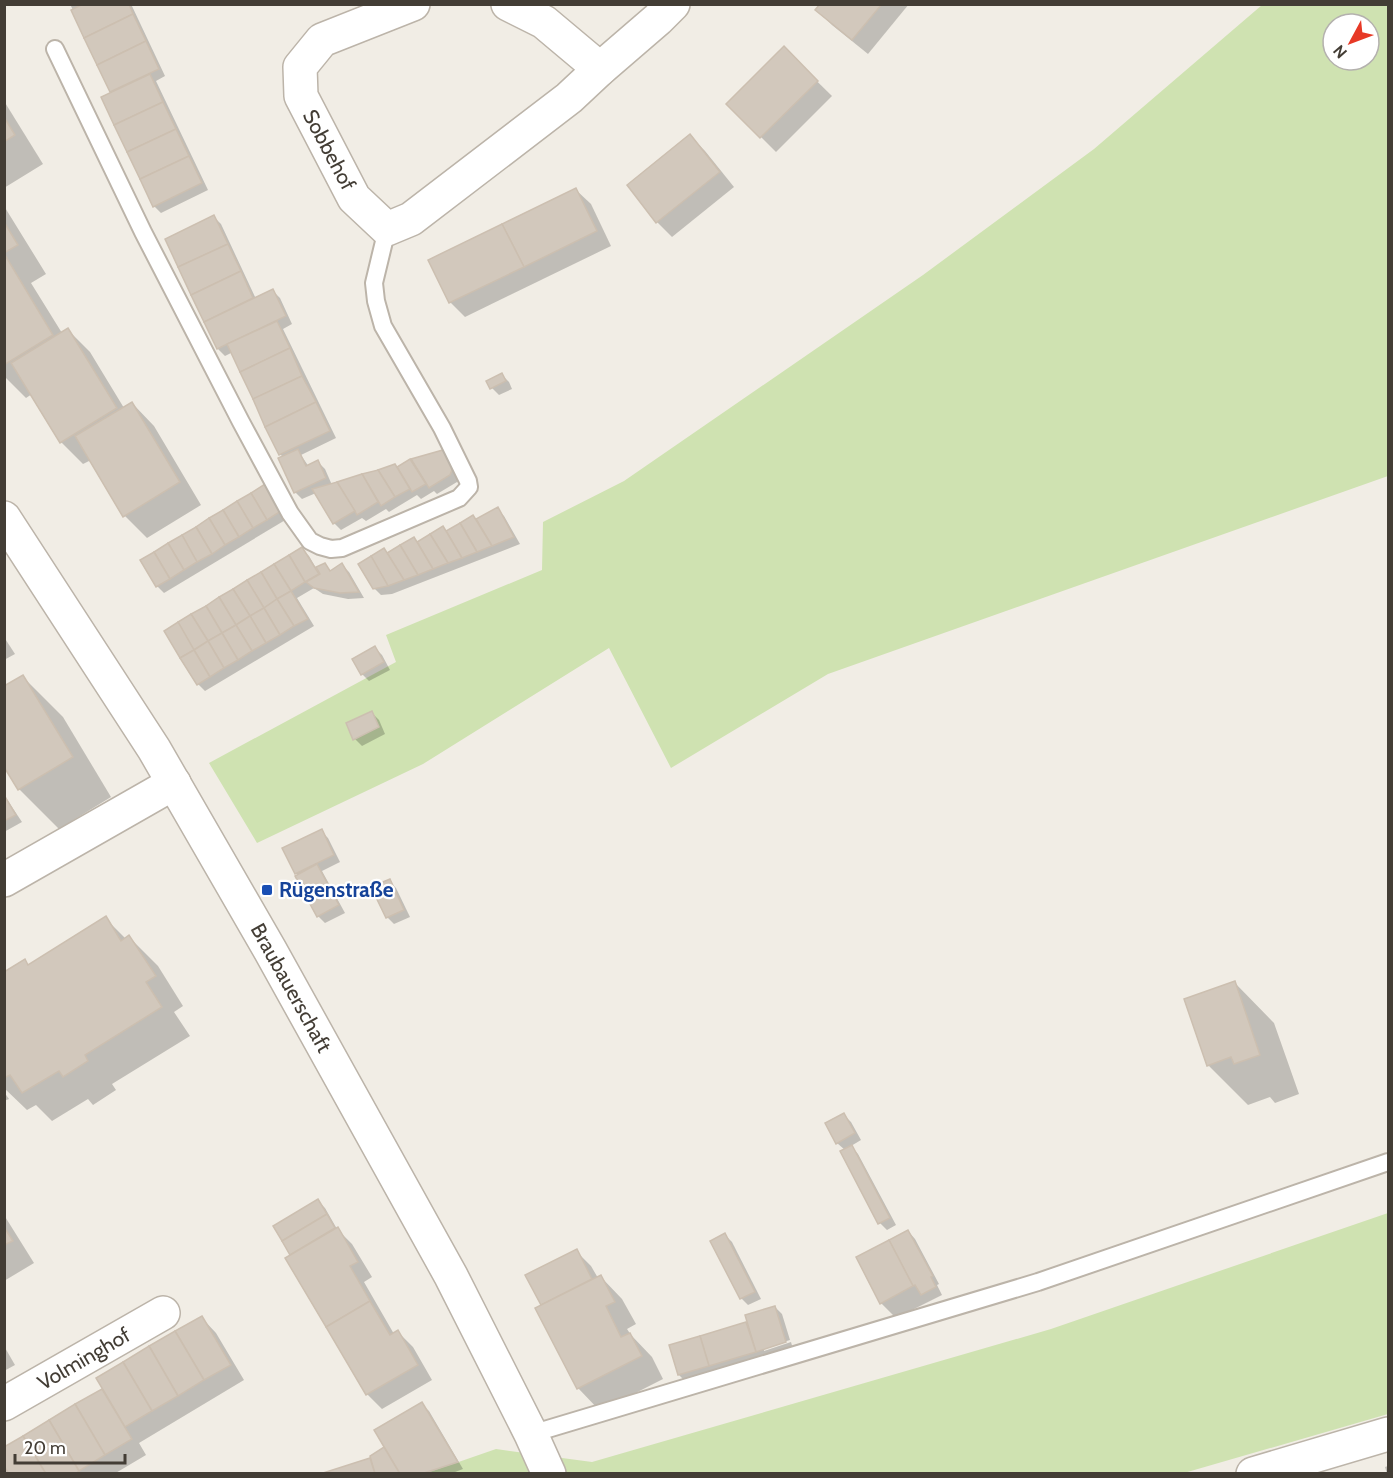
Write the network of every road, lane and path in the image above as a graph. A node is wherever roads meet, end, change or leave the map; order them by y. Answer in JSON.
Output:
{"nodes":[{"id":1,"x":413,"y":4,"type":"edge"},
{"id":2,"x":508,"y":4,"type":"edge"},
{"id":3,"x":673,"y":4,"type":"edge"},
{"id":4,"x":55,"y":49,"type":"dead end"},
{"id":5,"x":600,"y":69,"type":"junction"},
{"id":6,"x":387,"y":229,"type":"junction"},
{"id":7,"x":4,"y":518,"type":"edge"},
{"id":8,"x":174,"y":783,"type":"junction"},
{"id":9,"x":4,"y":880,"type":"edge"},
{"id":10,"x":1389,"y":1162,"type":"edge"},
{"id":11,"x":163,"y":1313,"type":"dead end"},
{"id":12,"x":4,"y":1404,"type":"edge"},
{"id":13,"x":531,"y":1434,"type":"junction"},
{"id":14,"x":1389,"y":1434,"type":"edge"},
{"id":15,"x":549,"y":1473,"type":"edge"},
{"id":16,"x":1253,"y":1473,"type":"edge"}],
"edges":[{"from":1,"to":6,"type":"street","name":"Sobbehof"},
{"from":2,"to":5,"type":"street"},
{"from":3,"to":5,"type":"street"},
{"from":4,"to":6,"type":"lane"},
{"from":5,"to":6,"type":"street"},
{"from":7,"to":8,"type":"street","name":"Braubauerschaft"},
{"from":8,"to":9,"type":"street"},
{"from":8,"to":13,"type":"street","name":"Braubauerschaft"},
{"from":10,"to":13,"type":"lane"},
{"from":11,"to":12,"type":"street","name":"Volminghof"},
{"from":13,"to":15,"type":"street","name":"Braubauerschaft"},
{"from":14,"to":16,"type":"street"}]}
